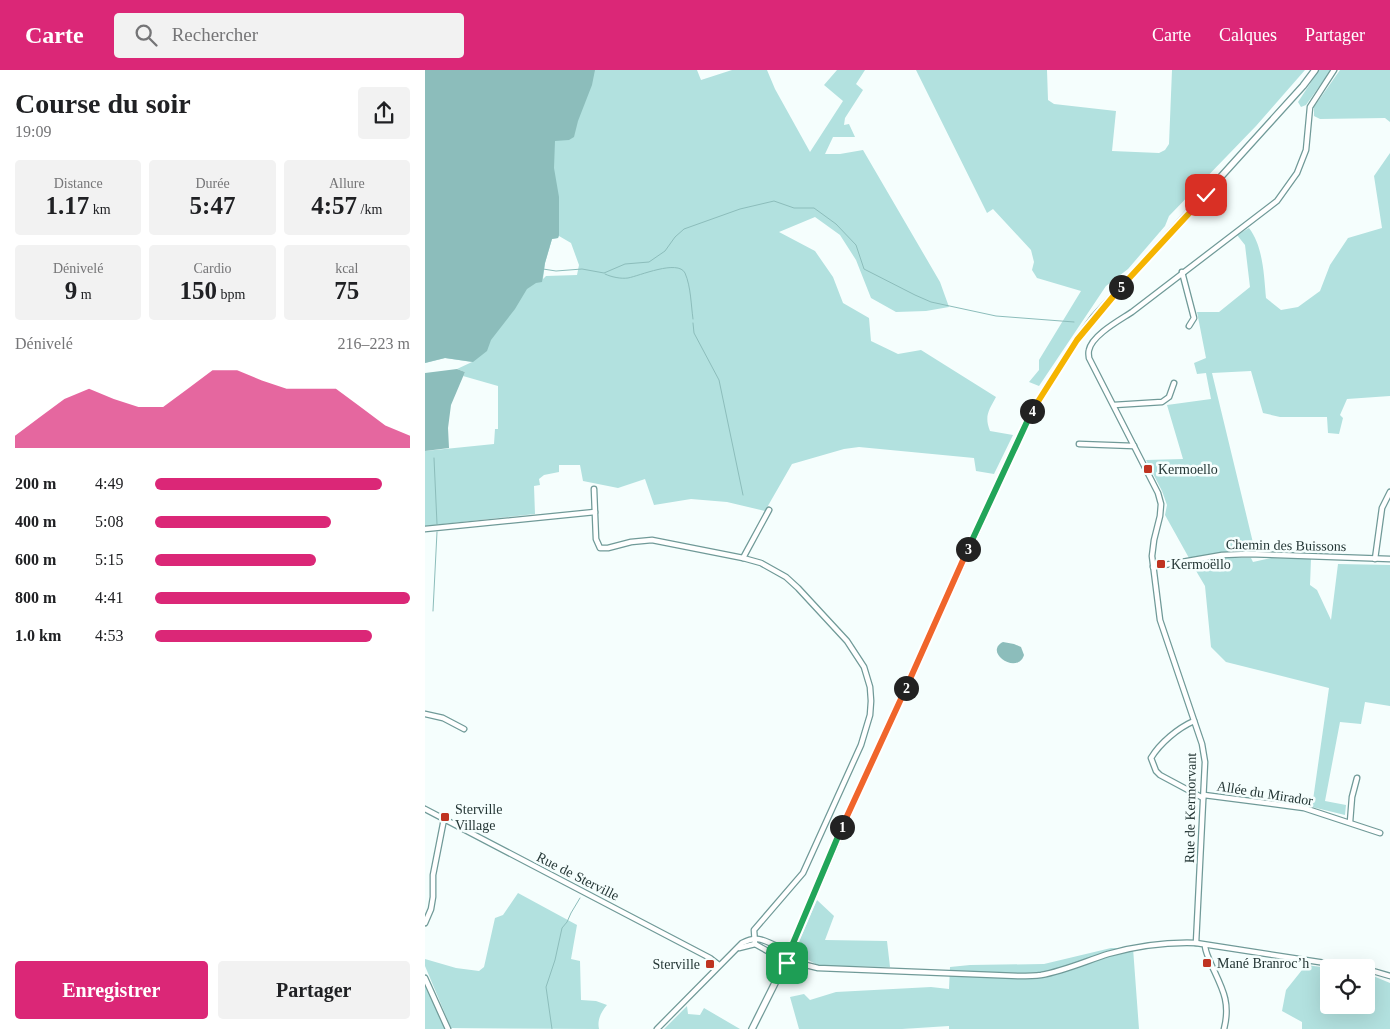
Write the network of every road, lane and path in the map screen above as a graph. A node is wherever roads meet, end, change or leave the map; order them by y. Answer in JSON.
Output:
{"nodes":[{"id":1,"x":1315,"y":70,"type":"edge"},
{"id":2,"x":1334,"y":70,"type":"edge"},
{"id":3,"x":1182,"y":272,"type":"junction"},
{"id":4,"x":1189,"y":326,"type":"dead end"},
{"id":5,"x":1174,"y":383,"type":"dead end"},
{"id":6,"x":1114,"y":405,"type":"junction"},
{"id":7,"x":1079,"y":444,"type":"dead end"},
{"id":8,"x":1133,"y":446,"type":"junction"},
{"id":9,"x":595,"y":489,"type":"dead end"},
{"id":10,"x":1390,"y":492,"type":"edge"},
{"id":11,"x":769,"y":510,"type":"dead end"},
{"id":12,"x":595,"y":512,"type":"junction"},
{"id":13,"x":425,"y":529,"type":"edge"},
{"id":14,"x":743,"y":558,"type":"junction"},
{"id":15,"x":1375,"y":559,"type":"junction"},
{"id":16,"x":1390,"y":560,"type":"edge"},
{"id":17,"x":1153,"y":567,"type":"junction"},
{"id":18,"x":425,"y":714,"type":"edge"},
{"id":19,"x":1194,"y":721,"type":"junction"},
{"id":20,"x":464,"y":729,"type":"dead end"},
{"id":21,"x":1357,"y":778,"type":"dead end"},
{"id":22,"x":1204,"y":797,"type":"junction"},
{"id":23,"x":425,"y":809,"type":"edge"},
{"id":24,"x":444,"y":819,"type":"junction"},
{"id":25,"x":1350,"y":822,"type":"junction"},
{"id":26,"x":1380,"y":833,"type":"dead end"},
{"id":27,"x":425,"y":923,"type":"edge"},
{"id":28,"x":761,"y":923,"type":"junction"},
{"id":29,"x":753,"y":938,"type":"junction"},
{"id":30,"x":760,"y":938,"type":"junction"},
{"id":31,"x":1196,"y":943,"type":"junction"},
{"id":32,"x":755,"y":944,"type":"junction"},
{"id":33,"x":1205,"y":945,"type":"junction"},
{"id":34,"x":737,"y":948,"type":"junction"},
{"id":35,"x":784,"y":948,"type":"junction"},
{"id":36,"x":791,"y":948,"type":"junction"},
{"id":37,"x":783,"y":960,"type":"junction"},
{"id":38,"x":794,"y":960,"type":"junction"},
{"id":39,"x":1320,"y":962,"type":"edge"},
{"id":40,"x":719,"y":965,"type":"junction"},
{"id":41,"x":1375,"y":972,"type":"edge"},
{"id":42,"x":1390,"y":976,"type":"edge"},
{"id":43,"x":425,"y":978,"type":"edge"},
{"id":44,"x":447,"y":1029,"type":"edge"},
{"id":45,"x":657,"y":1029,"type":"edge"},
{"id":46,"x":752,"y":1029,"type":"edge"},
{"id":47,"x":1224,"y":1029,"type":"edge"}],
"edges":[{"from":1,"to":36,"type":"main road"},
{"from":2,"to":3,"type":"street"},
{"from":3,"to":4,"type":"street"},
{"from":3,"to":6,"type":"street","name":"Rue de Kermorvant"},
{"from":5,"to":6,"type":"street"},
{"from":6,"to":8,"type":"street","name":"Rue de Kermorvant"},
{"from":7,"to":8,"type":"street"},
{"from":8,"to":17,"type":"street","name":"Rue de Kermorvant"},
{"from":9,"to":12,"type":"street"},
{"from":10,"to":15,"type":"street"},
{"from":11,"to":14,"type":"street"},
{"from":12,"to":13,"type":"street"},
{"from":12,"to":14,"type":"street"},
{"from":14,"to":28,"type":"street"},
{"from":15,"to":16,"type":"street","name":"Chemin des Buissons"},
{"from":15,"to":17,"type":"street","name":"Chemin des Buissons"},
{"from":17,"to":19,"type":"street","name":"Rue de Kermorvant"},
{"from":18,"to":20,"type":"street"},
{"from":19,"to":22,"type":"street","name":"Rue de Kermorvant"},
{"from":19,"to":22,"type":"street"},
{"from":21,"to":25,"type":"street"},
{"from":22,"to":25,"type":"street","name":"Allée du Mirador"},
{"from":22,"to":31,"type":"street","name":"Rue de Kermorvant"},
{"from":23,"to":24,"type":"street","name":"Rue de Sterville"},
{"from":24,"to":27,"type":"street"},
{"from":24,"to":40,"type":"street","name":"Rue de Sterville"},
{"from":25,"to":26,"type":"street","name":"Allée du Mirador"},
{"from":28,"to":29,"type":"street"},
{"from":28,"to":30,"type":"street"},
{"from":29,"to":30,"type":"street"},
{"from":29,"to":32,"type":"street"},
{"from":29,"to":34,"type":"street"},
{"from":30,"to":35,"type":"street"},
{"from":31,"to":33,"type":"street"},
{"from":31,"to":38,"type":"street"},
{"from":32,"to":34,"type":"street"},
{"from":32,"to":37,"type":"street"},
{"from":33,"to":39,"type":"street"},
{"from":33,"to":47,"type":"street"},
{"from":34,"to":40,"type":"street"},
{"from":35,"to":36,"type":"main road"},
{"from":35,"to":37,"type":"main road"},
{"from":36,"to":38,"type":"main road"},
{"from":37,"to":38,"type":"main road"},
{"from":37,"to":46,"type":"main road"},
{"from":40,"to":45,"type":"street"},
{"from":41,"to":42,"type":"street"},
{"from":43,"to":44,"type":"street"}]}
